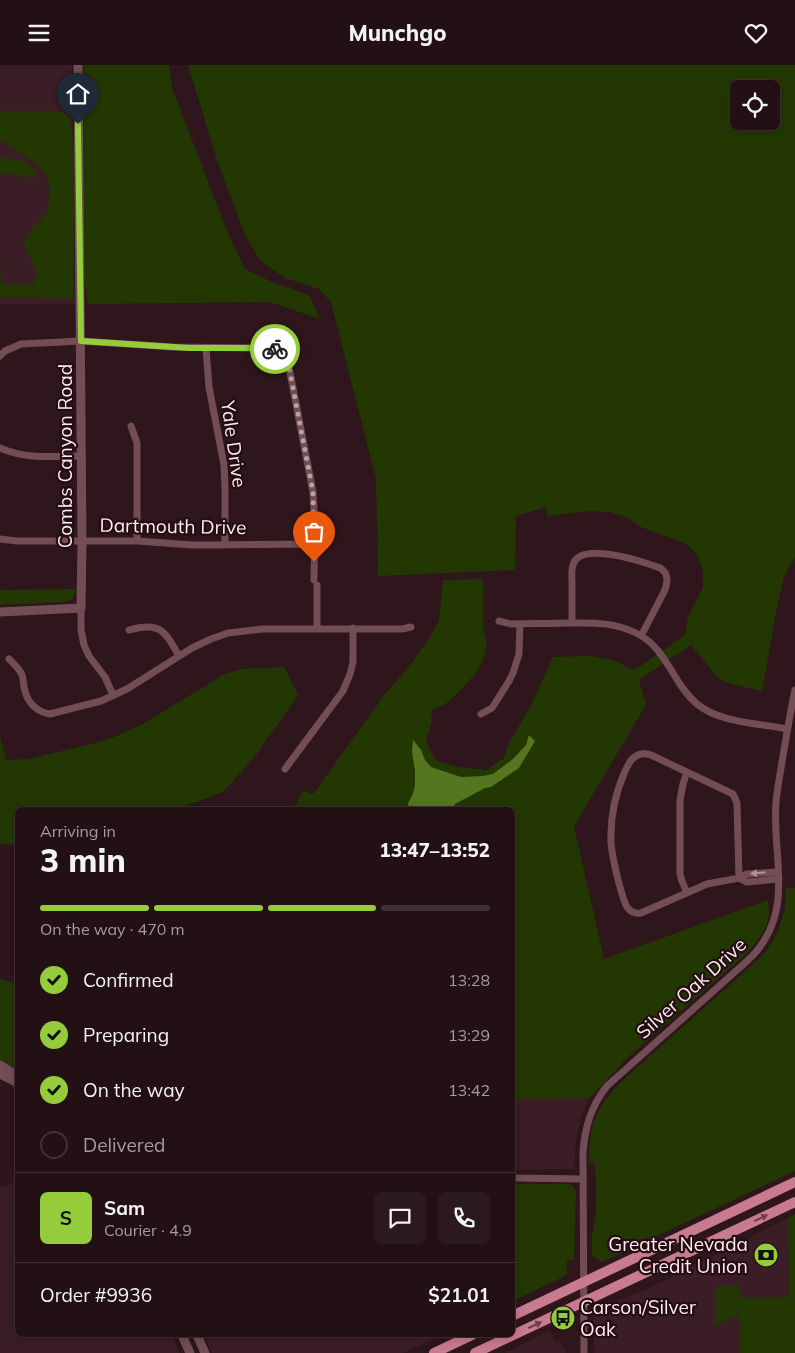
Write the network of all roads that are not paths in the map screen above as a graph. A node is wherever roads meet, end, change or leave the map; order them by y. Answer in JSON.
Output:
{"nodes":[{"id":1,"x":78,"y":65,"type":"edge"},
{"id":2,"x":81,"y":341,"type":"junction"},
{"id":3,"x":206,"y":348,"type":"junction"},
{"id":4,"x":0,"y":356,"type":"edge"},
{"id":5,"x":132,"y":426,"type":"dead end"},
{"id":6,"x":0,"y":448,"type":"edge"},
{"id":7,"x":82,"y":456,"type":"junction"},
{"id":8,"x":0,"y":539,"type":"edge"},
{"id":9,"x":82,"y":541,"type":"junction"},
{"id":10,"x":138,"y":541,"type":"junction"},
{"id":11,"x":315,"y":544,"type":"junction"},
{"id":12,"x":225,"y":545,"type":"junction"},
{"id":13,"x":81,"y":608,"type":"junction"},
{"id":14,"x":0,"y":612,"type":"edge"},
{"id":15,"x":499,"y":621,"type":"dead end"},
{"id":16,"x":572,"y":623,"type":"junction"},
{"id":17,"x":520,"y":624,"type":"junction"},
{"id":18,"x":411,"y":627,"type":"dead end"},
{"id":19,"x":317,"y":628,"type":"junction"},
{"id":20,"x":353,"y":629,"type":"junction"},
{"id":21,"x":129,"y":630,"type":"dead end"},
{"id":22,"x":641,"y":636,"type":"junction"},
{"id":23,"x":179,"y":656,"type":"junction"},
{"id":24,"x":9,"y":659,"type":"dead end"},
{"id":25,"x":795,"y":690,"type":"edge"},
{"id":26,"x":114,"y":695,"type":"junction"},
{"id":27,"x":481,"y":714,"type":"dead end"},
{"id":28,"x":787,"y":729,"type":"junction"},
{"id":29,"x":285,"y":769,"type":"dead end"},
{"id":30,"x":688,"y":772,"type":"junction"},
{"id":31,"x":778,"y":876,"type":"junction"},
{"id":32,"x":739,"y":879,"type":"junction"},
{"id":33,"x":687,"y":893,"type":"junction"},
{"id":34,"x":0,"y":1065,"type":"edge"},
{"id":35,"x":0,"y":1074,"type":"edge"},
{"id":36,"x":15,"y":1074,"type":"edge"},
{"id":37,"x":15,"y":1082,"type":"edge"},
{"id":38,"x":515,"y":1178,"type":"edge"},
{"id":39,"x":583,"y":1179,"type":"junction"},
{"id":40,"x":795,"y":1182,"type":"edge"},
{"id":41,"x":795,"y":1202,"type":"edge"},
{"id":42,"x":584,"y":1292,"type":"junction"},
{"id":43,"x":515,"y":1315,"type":"edge"},
{"id":44,"x":515,"y":1331,"type":"edge"},
{"id":45,"x":183,"y":1337,"type":"edge"},
{"id":46,"x":198,"y":1337,"type":"edge"},
{"id":47,"x":468,"y":1337,"type":"edge"},
{"id":48,"x":504,"y":1337,"type":"edge"},
{"id":49,"x":190,"y":1353,"type":"edge"},
{"id":50,"x":205,"y":1353,"type":"edge"},
{"id":51,"x":434,"y":1353,"type":"edge"},
{"id":52,"x":475,"y":1353,"type":"edge"},
{"id":53,"x":584,"y":1353,"type":"edge"}],
"edges":[{"from":1,"to":2,"type":"street","name":"Combs Canyon Road"},
{"from":2,"to":3,"type":"street"},
{"from":2,"to":4,"type":"street"},
{"from":2,"to":7,"type":"street","name":"Combs Canyon Road"},
{"from":3,"to":11,"type":"street"},
{"from":3,"to":12,"type":"street","name":"Yale Drive"},
{"from":5,"to":10,"type":"street"},
{"from":6,"to":7,"type":"street"},
{"from":7,"to":9,"type":"street","name":"Combs Canyon Road"},
{"from":8,"to":9,"type":"street","name":"Dartmouth Drive"},
{"from":9,"to":10,"type":"street","name":"Dartmouth Drive"},
{"from":9,"to":13,"type":"street","name":"Combs Canyon Road"},
{"from":10,"to":12,"type":"street","name":"Dartmouth Drive"},
{"from":11,"to":12,"type":"street","name":"Dartmouth Drive"},
{"from":11,"to":19,"type":"street"},
{"from":13,"to":14,"type":"street"},
{"from":13,"to":26,"type":"street"},
{"from":15,"to":17,"type":"street"},
{"from":16,"to":17,"type":"street"},
{"from":16,"to":22,"type":"street"},
{"from":16,"to":22,"type":"street"},
{"from":17,"to":27,"type":"street"},
{"from":18,"to":20,"type":"street"},
{"from":19,"to":20,"type":"street"},
{"from":19,"to":23,"type":"street"},
{"from":20,"to":29,"type":"street"},
{"from":21,"to":23,"type":"street"},
{"from":22,"to":28,"type":"street"},
{"from":23,"to":26,"type":"street"},
{"from":24,"to":26,"type":"street"},
{"from":25,"to":28,"type":"street","name":"Silver Oak Drive"},
{"from":28,"to":31,"type":"street","name":"Silver Oak Drive"},
{"from":30,"to":32,"type":"street"},
{"from":30,"to":33,"type":"street"},
{"from":30,"to":33,"type":"street"},
{"from":31,"to":32,"type":"street"},
{"from":31,"to":39,"type":"street","name":"Silver Oak Drive"},
{"from":32,"to":33,"type":"street"},
{"from":34,"to":36,"type":"street"},
{"from":35,"to":37,"type":"street"},
{"from":38,"to":39,"type":"street"},
{"from":39,"to":42,"type":"street","name":"Silver Oak Drive"},
{"from":40,"to":42,"type":"main road"},
{"from":42,"to":41,"type":"main road","one_way":true},
{"from":42,"to":43,"type":"main road"},
{"from":44,"to":42,"type":"main road","one_way":true},
{"from":42,"to":53,"type":"street","name":"Silver Oak Drive"},
{"from":45,"to":49,"type":"street"},
{"from":46,"to":50,"type":"street"},
{"from":47,"to":51,"type":"main road"},
{"from":52,"to":48,"type":"main road","one_way":true}]}
